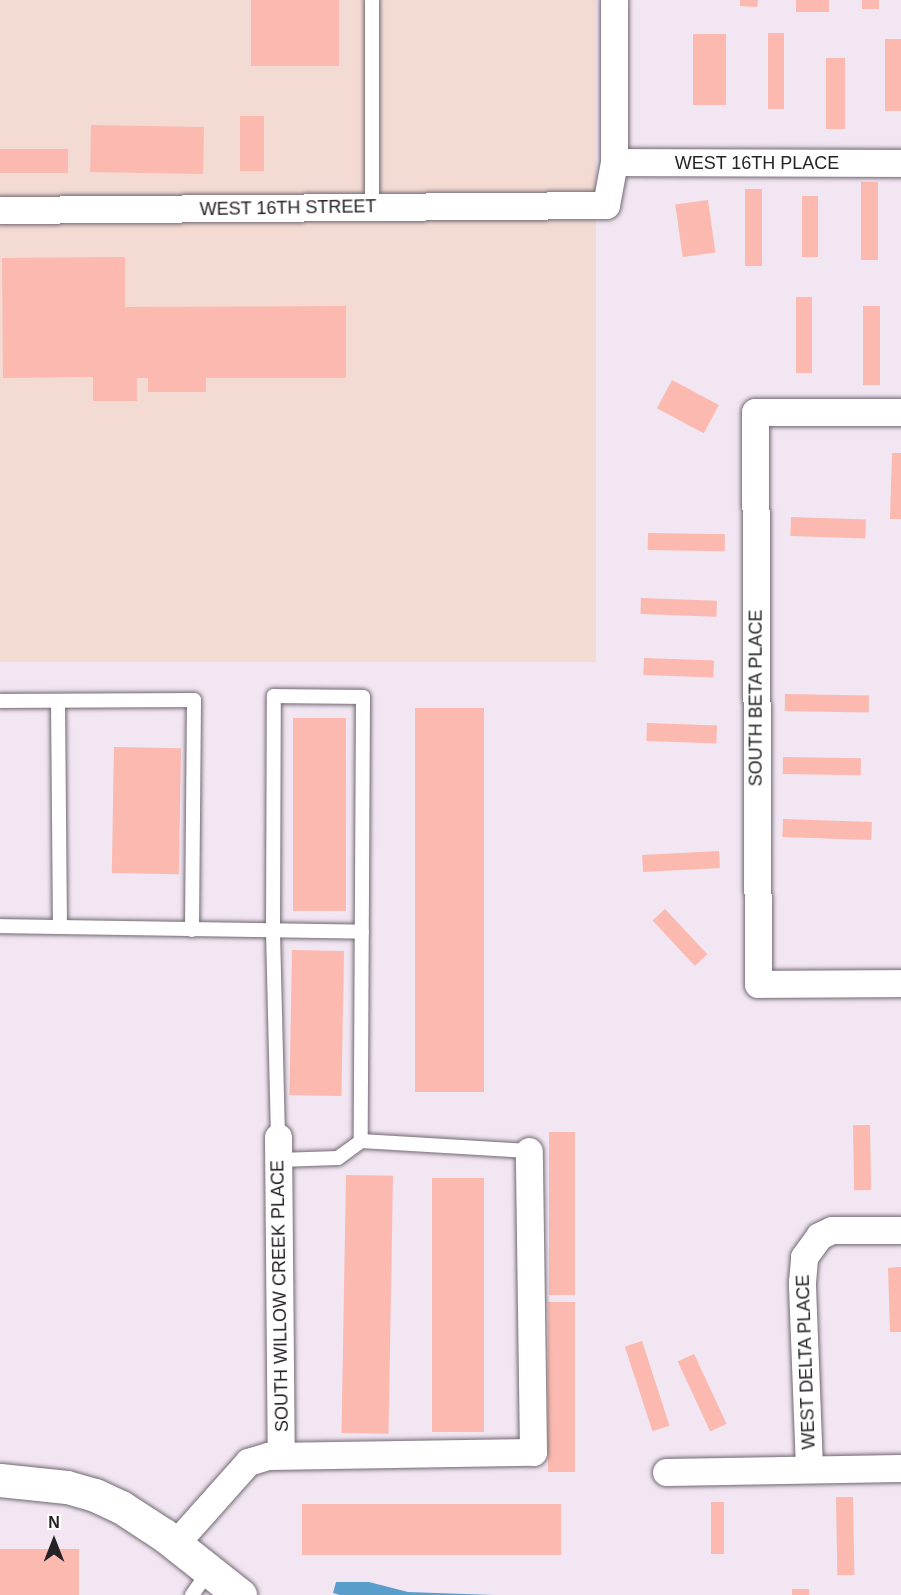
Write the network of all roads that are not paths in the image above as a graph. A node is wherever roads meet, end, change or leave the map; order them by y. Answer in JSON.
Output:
{"nodes":[{"id":1,"x":372,"y":0,"type":"edge"},
{"id":2,"x":614,"y":0,"type":"edge"},
{"id":3,"x":614,"y":162,"type":"junction"},
{"id":4,"x":901,"y":163,"type":"edge"},
{"id":5,"x":372,"y":207,"type":"junction"},
{"id":6,"x":0,"y":210,"type":"edge"},
{"id":7,"x":901,"y":412,"type":"edge"},
{"id":8,"x":0,"y":701,"type":"edge"},
{"id":9,"x":58,"y":701,"type":"junction"},
{"id":10,"x":0,"y":926,"type":"edge"},
{"id":11,"x":60,"y":927,"type":"junction"},
{"id":12,"x":192,"y":930,"type":"junction"},
{"id":13,"x":273,"y":931,"type":"junction"},
{"id":14,"x":362,"y":932,"type":"junction"},
{"id":15,"x":901,"y":982,"type":"edge"},
{"id":16,"x":361,"y":1141,"type":"junction"},
{"id":17,"x":279,"y":1149,"type":"junction"},
{"id":18,"x":529,"y":1151,"type":"joint"},
{"id":19,"x":901,"y":1230,"type":"edge"},
{"id":20,"x":281,"y":1455,"type":"junction"},
{"id":21,"x":901,"y":1467,"type":"edge"},
{"id":22,"x":809,"y":1468,"type":"junction"},
{"id":23,"x":666,"y":1472,"type":"dead end"},
{"id":24,"x":0,"y":1480,"type":"edge"},
{"id":25,"x":175,"y":1544,"type":"junction"},
{"id":26,"x":200,"y":1583,"type":"edge"},
{"id":27,"x":240,"y":1595,"type":"edge"}],
"edges":[{"from":1,"to":5,"type":"lane"},
{"from":2,"to":3,"type":"street"},
{"from":3,"to":4,"type":"street","name":"WEST 16TH PLACE"},
{"from":3,"to":5,"type":"street","name":"WEST 16TH STREET"},
{"from":5,"to":6,"type":"street","name":"WEST 16TH STREET"},
{"from":7,"to":15,"type":"street","name":"SOUTH BETA PLACE"},
{"from":8,"to":9,"type":"lane"},
{"from":9,"to":11,"type":"lane"},
{"from":9,"to":12,"type":"lane"},
{"from":10,"to":11,"type":"lane"},
{"from":11,"to":12,"type":"lane"},
{"from":12,"to":13,"type":"lane"},
{"from":13,"to":14,"type":"lane"},
{"from":13,"to":14,"type":"lane"},
{"from":13,"to":17,"type":"lane"},
{"from":14,"to":16,"type":"lane"},
{"from":16,"to":17,"type":"lane"},
{"from":16,"to":18,"type":"lane"},
{"from":17,"to":20,"type":"street","name":"SOUTH WILLOW CREEK PLACE"},
{"from":18,"to":20,"type":"street"},
{"from":19,"to":22,"type":"street","name":"WEST DELTA PLACE"},
{"from":20,"to":25,"type":"street"},
{"from":21,"to":22,"type":"street"},
{"from":22,"to":23,"type":"street"},
{"from":24,"to":25,"type":"street"},
{"from":25,"to":26,"type":"street"},
{"from":26,"to":27,"type":"street"}]}
